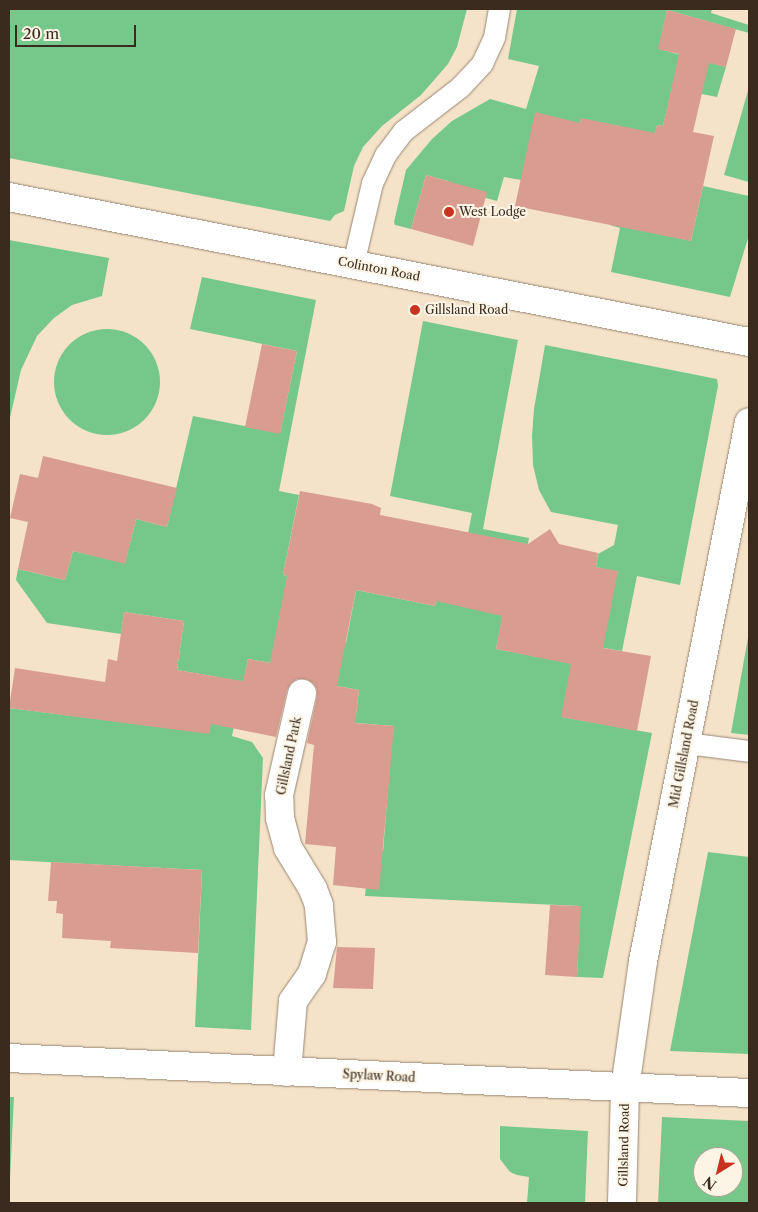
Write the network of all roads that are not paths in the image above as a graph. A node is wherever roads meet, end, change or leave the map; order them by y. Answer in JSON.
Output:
{"nodes":[{"id":1,"x":499,"y":9,"type":"edge"},
{"id":2,"x":9,"y":197,"type":"edge"},
{"id":3,"x":353,"y":264,"type":"junction"},
{"id":4,"x":749,"y":342,"type":"edge"},
{"id":5,"x":749,"y":422,"type":"edge"},
{"id":6,"x":302,"y":694,"type":"dead end"},
{"id":7,"x":686,"y":743,"type":"junction"},
{"id":8,"x":749,"y":751,"type":"edge"},
{"id":9,"x":9,"y":1058,"type":"edge"},
{"id":10,"x":287,"y":1072,"type":"junction"},
{"id":11,"x":625,"y":1088,"type":"junction"},
{"id":12,"x":749,"y":1093,"type":"edge"},
{"id":13,"x":622,"y":1203,"type":"edge"}],
"edges":[{"from":1,"to":3,"type":"lane"},
{"from":2,"to":3,"type":"street","name":"Colinton Road"},
{"from":3,"to":4,"type":"street","name":"Colinton Road"},
{"from":5,"to":7,"type":"street","name":"Mid Gillsland Road"},
{"from":6,"to":10,"type":"street","name":"Gillsland Park"},
{"from":7,"to":8,"type":"lane"},
{"from":7,"to":11,"type":"street","name":"Mid Gillsland Road"},
{"from":9,"to":10,"type":"street","name":"Spylaw Road"},
{"from":10,"to":11,"type":"street","name":"Spylaw Road"},
{"from":11,"to":12,"type":"street","name":"Spylaw Road"},
{"from":11,"to":13,"type":"street","name":"Gillsland Road"}]}
